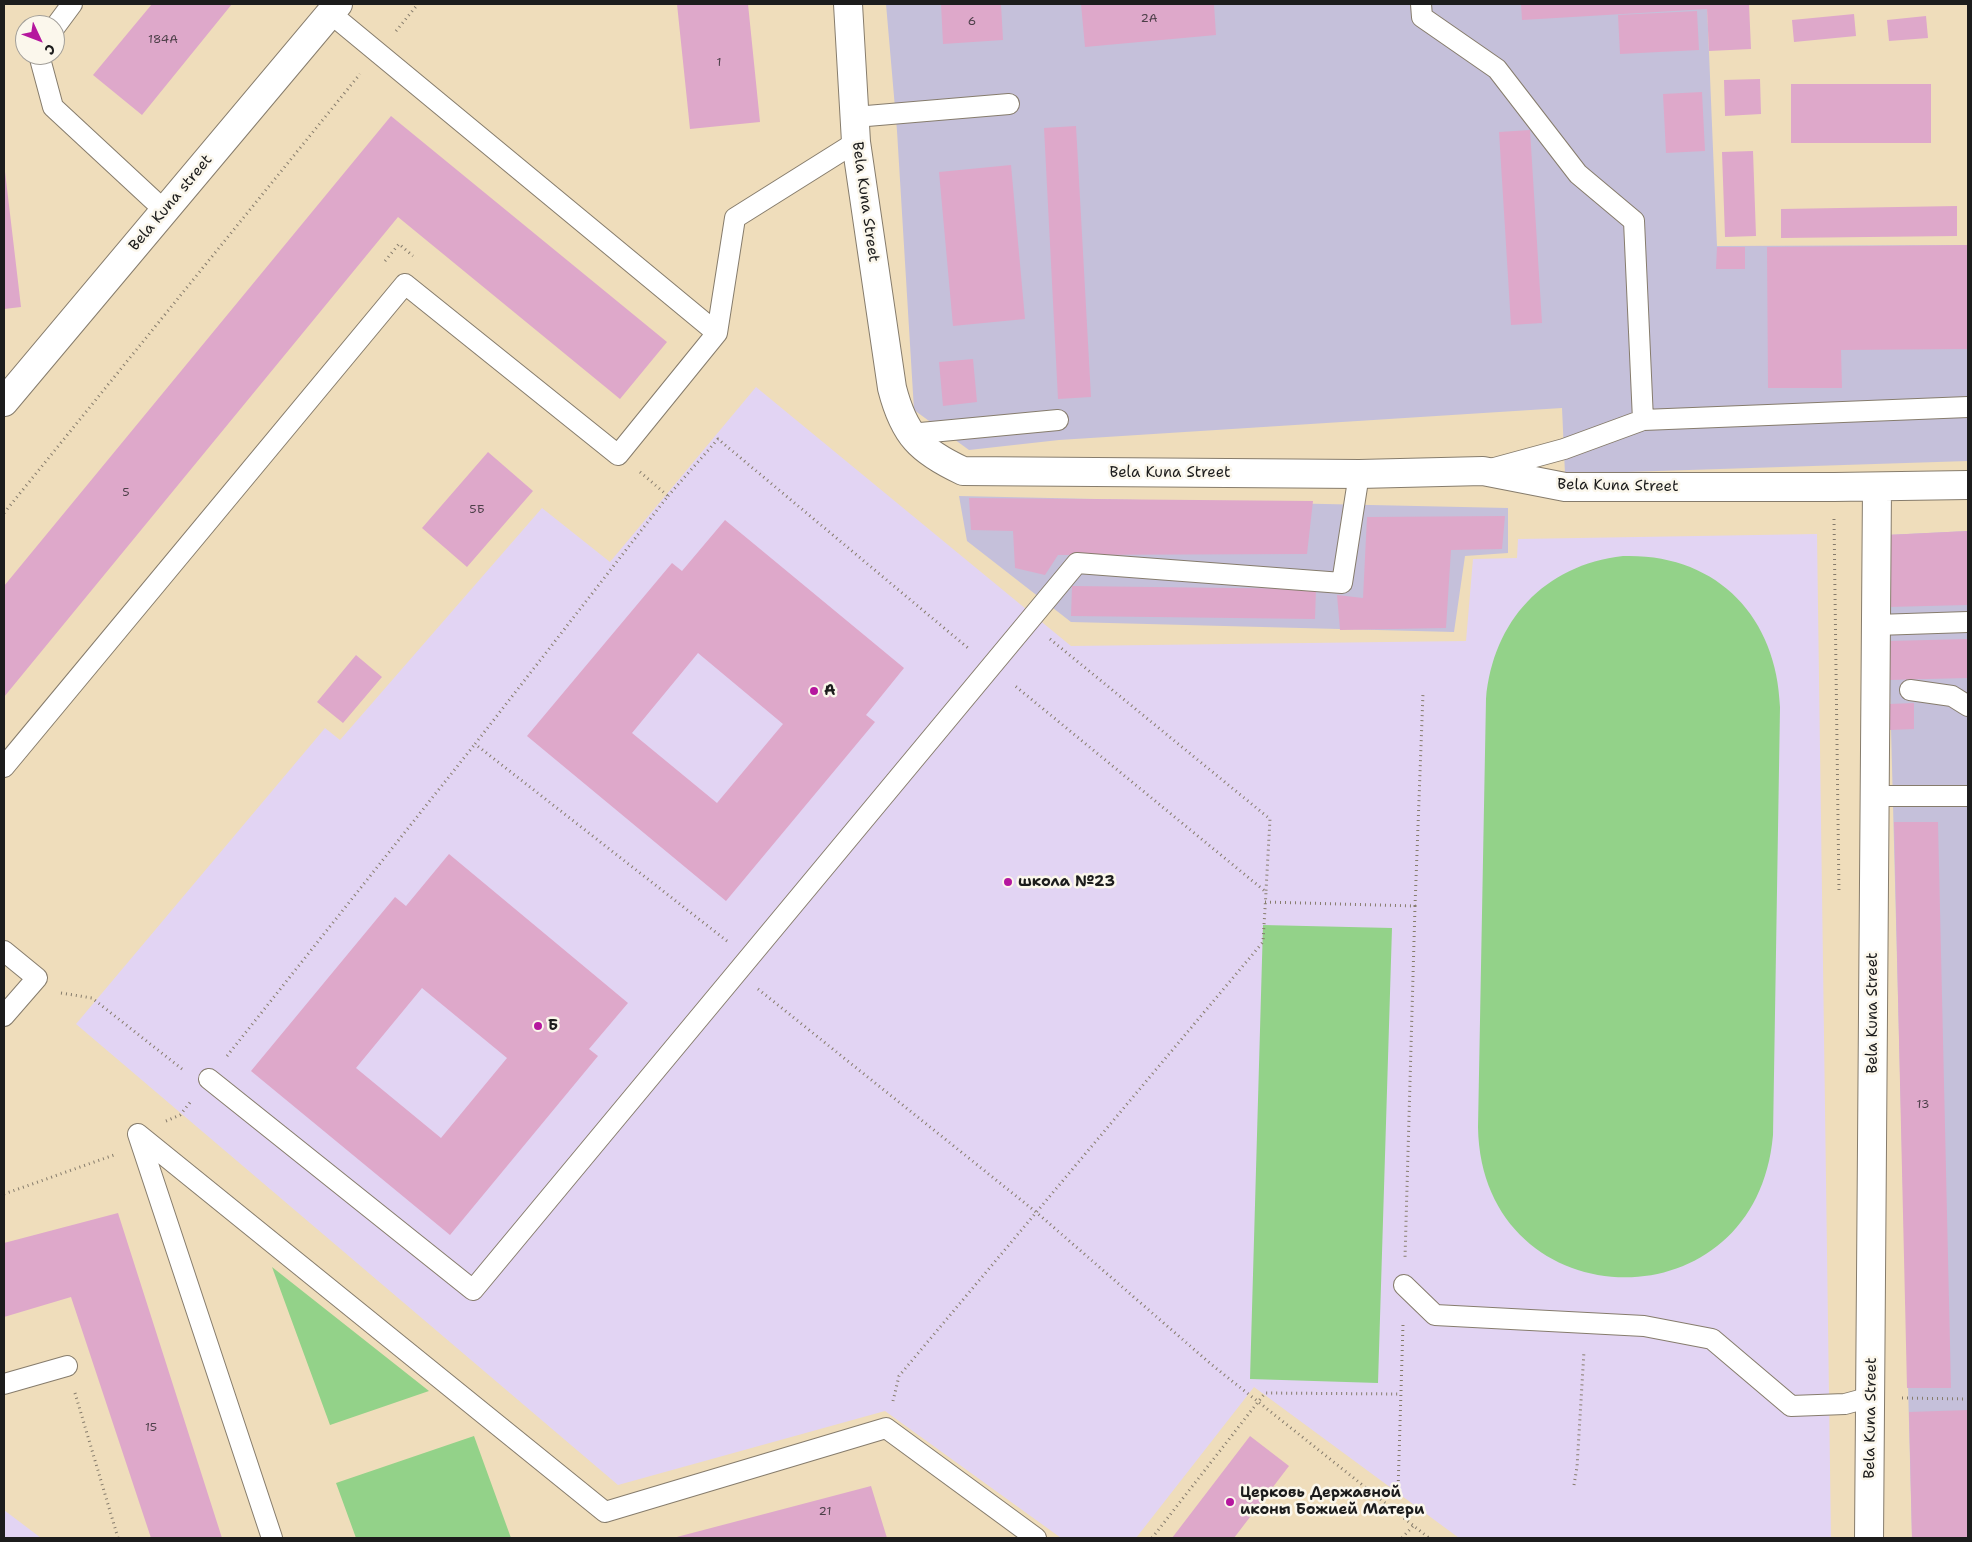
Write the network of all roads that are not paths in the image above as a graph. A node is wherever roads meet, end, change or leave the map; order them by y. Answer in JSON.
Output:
{"nodes":[{"id":1,"x":72,"y":4,"type":"edge"},
{"id":2,"x":848,"y":4,"type":"edge"},
{"id":3,"x":1421,"y":4,"type":"edge"},
{"id":4,"x":334,"y":8,"type":"edge"},
{"id":5,"x":64,"y":15,"type":"edge"},
{"id":6,"x":42,"y":65,"type":"edge"},
{"id":7,"x":1009,"y":104,"type":"dead end"},
{"id":8,"x":855,"y":130,"type":"junction"},
{"id":9,"x":164,"y":210,"type":"junction"},
{"id":10,"x":717,"y":332,"type":"junction"},
{"id":11,"x":4,"y":402,"type":"edge"},
{"id":12,"x":1968,"y":407,"type":"edge"},
{"id":13,"x":1058,"y":420,"type":"dead end"},
{"id":14,"x":1643,"y":420,"type":"junction"},
{"id":15,"x":910,"y":434,"type":"junction"},
{"id":16,"x":1483,"y":471,"type":"junction"},
{"id":17,"x":1359,"y":474,"type":"junction"},
{"id":18,"x":1968,"y":485,"type":"edge"},
{"id":19,"x":1877,"y":487,"type":"junction"},
{"id":20,"x":1968,"y":622,"type":"edge"},
{"id":21,"x":1876,"y":625,"type":"junction"},
{"id":22,"x":1910,"y":690,"type":"dead end"},
{"id":23,"x":1968,"y":706,"type":"edge"},
{"id":24,"x":4,"y":767,"type":"edge"},
{"id":25,"x":1875,"y":796,"type":"junction"},
{"id":26,"x":1968,"y":796,"type":"edge"},
{"id":27,"x":4,"y":951,"type":"edge"},
{"id":28,"x":4,"y":1016,"type":"edge"},
{"id":29,"x":206,"y":1083,"type":"road end"},
{"id":30,"x":1404,"y":1285,"type":"road end"},
{"id":31,"x":67,"y":1366,"type":"road end"},
{"id":32,"x":4,"y":1384,"type":"edge"},
{"id":33,"x":1871,"y":1398,"type":"junction"},
{"id":34,"x":272,"y":1538,"type":"edge"},
{"id":35,"x":1036,"y":1538,"type":"edge"},
{"id":36,"x":1869,"y":1538,"type":"edge"}],
"edges":[{"from":1,"to":5,"type":"lane"},
{"from":2,"to":8,"type":"street","name":"Bela Kuna Street"},
{"from":3,"to":14,"type":"lane"},
{"from":4,"to":9,"type":"street","name":"Bela Kuna street"},
{"from":4,"to":10,"type":"lane"},
{"from":6,"to":9,"type":"lane"},
{"from":7,"to":8,"type":"lane"},
{"from":8,"to":10,"type":"lane"},
{"from":8,"to":15,"type":"street","name":"Bela Kuna Street"},
{"from":9,"to":11,"type":"street","name":"Bela Kuna street"},
{"from":10,"to":24,"type":"lane"},
{"from":12,"to":14,"type":"lane"},
{"from":13,"to":15,"type":"lane"},
{"from":14,"to":16,"type":"lane"},
{"from":15,"to":17,"type":"street","name":"Bela Kuna Street"},
{"from":16,"to":17,"type":"street","name":"Bela Kuna Street"},
{"from":16,"to":19,"type":"street","name":"Bela Kuna Street"},
{"from":17,"to":29,"type":"lane"},
{"from":18,"to":19,"type":"street","name":"Bela Kuna Street"},
{"from":19,"to":21,"type":"street","name":"Bela Kuna Street"},
{"from":20,"to":21,"type":"lane"},
{"from":21,"to":25,"type":"street","name":"Bela Kuna Street"},
{"from":22,"to":23,"type":"lane"},
{"from":25,"to":26,"type":"lane"},
{"from":25,"to":33,"type":"street","name":"Bela Kuna Street"},
{"from":27,"to":28,"type":"lane"},
{"from":30,"to":33,"type":"lane"},
{"from":31,"to":32,"type":"lane"},
{"from":33,"to":36,"type":"street","name":"Bela Kuna Street"},
{"from":34,"to":35,"type":"lane"}]}
